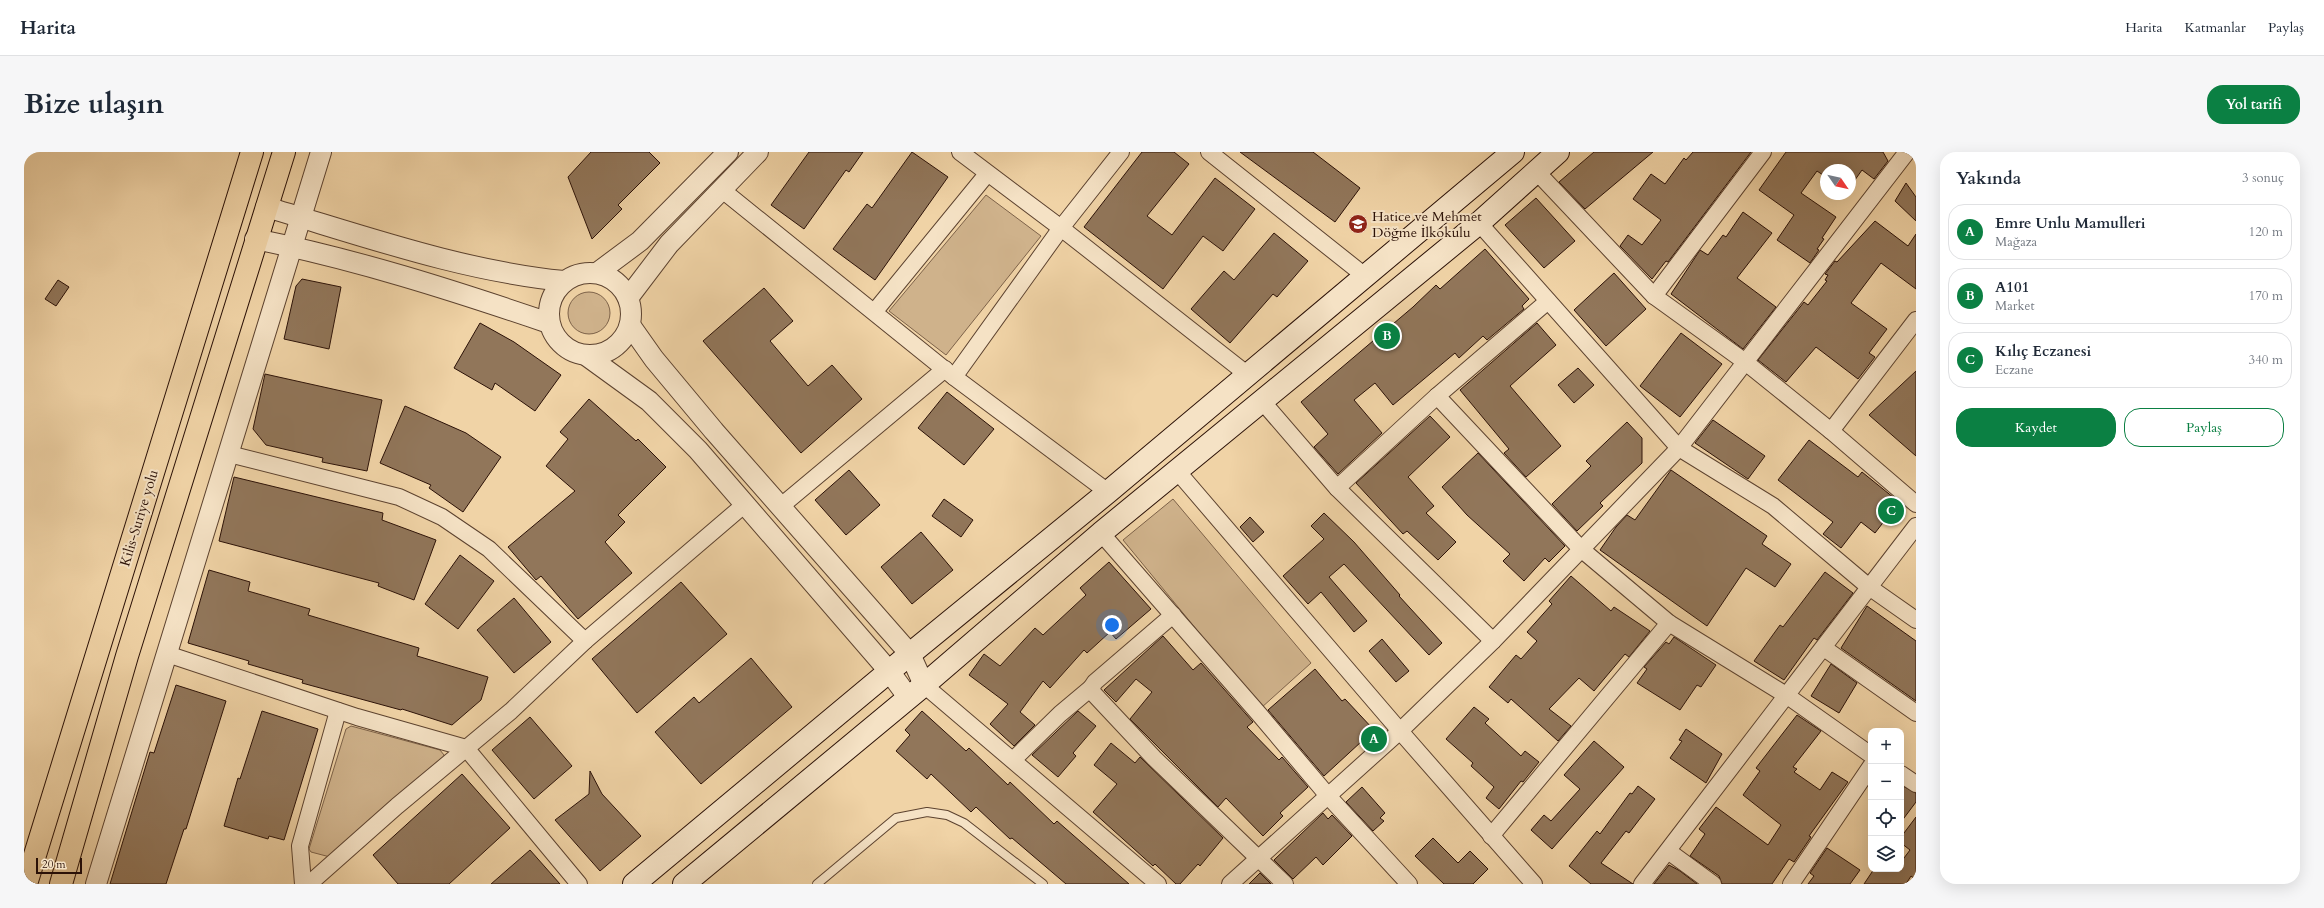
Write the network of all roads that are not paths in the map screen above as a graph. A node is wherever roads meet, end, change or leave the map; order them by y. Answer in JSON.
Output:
{"nodes":[{"id":1,"x":252,"y":152,"type":"edge"},
{"id":2,"x":284,"y":152,"type":"edge"},
{"id":3,"x":321,"y":152,"type":"edge"},
{"id":4,"x":728,"y":152,"type":"edge"},
{"id":5,"x":758,"y":152,"type":"edge"},
{"id":6,"x":960,"y":152,"type":"edge"},
{"id":7,"x":1121,"y":152,"type":"edge"},
{"id":8,"x":1209,"y":152,"type":"edge"},
{"id":9,"x":1513,"y":152,"type":"edge"},
{"id":10,"x":1558,"y":152,"type":"edge"},
{"id":11,"x":1763,"y":152,"type":"edge"},
{"id":12,"x":1907,"y":152,"type":"edge"},
{"id":13,"x":1536,"y":171,"type":"junction"},
{"id":14,"x":987,"y":174,"type":"junction"},
{"id":15,"x":721,"y":189,"type":"junction"},
{"id":16,"x":266,"y":207,"type":"junction"},
{"id":17,"x":300,"y":217,"type":"junction"},
{"id":18,"x":1479,"y":223,"type":"junction"},
{"id":19,"x":1061,"y":228,"type":"junction"},
{"id":20,"x":255,"y":238,"type":"junction"},
{"id":21,"x":292,"y":246,"type":"junction"},
{"id":22,"x":597,"y":273,"type":"junction"},
{"id":23,"x":1365,"y":276,"type":"junction"},
{"id":24,"x":564,"y":281,"type":"junction"},
{"id":25,"x":1654,"y":296,"type":"junction"},
{"id":26,"x":628,"y":298,"type":"junction"},
{"id":27,"x":1548,"y":301,"type":"junction"},
{"id":28,"x":875,"y":311,"type":"junction"},
{"id":29,"x":1916,"y":320,"type":"edge"},
{"id":30,"x":549,"y":323,"type":"junction"},
{"id":31,"x":630,"y":325,"type":"junction"},
{"id":32,"x":587,"y":356,"type":"junction"},
{"id":33,"x":1744,"y":361,"type":"junction"},
{"id":34,"x":949,"y":373,"type":"junction"},
{"id":35,"x":1248,"y":375,"type":"junction"},
{"id":36,"x":1437,"y":396,"type":"junction"},
{"id":37,"x":1262,"y":401,"type":"junction"},
{"id":38,"x":1831,"y":432,"type":"junction"},
{"id":39,"x":1679,"y":448,"type":"junction"},
{"id":40,"x":229,"y":454,"type":"junction"},
{"id":41,"x":1178,"y":472,"type":"junction"},
{"id":42,"x":1337,"y":488,"type":"junction"},
{"id":43,"x":1108,"y":492,"type":"junction"},
{"id":44,"x":744,"y":504,"type":"junction"},
{"id":45,"x":1916,"y":504,"type":"edge"},
{"id":46,"x":780,"y":507,"type":"junction"},
{"id":47,"x":1916,"y":526,"type":"edge"},
{"id":48,"x":1101,"y":533,"type":"junction"},
{"id":49,"x":1580,"y":549,"type":"junction"},
{"id":50,"x":1869,"y":587,"type":"junction"},
{"id":51,"x":1172,"y":615,"type":"junction"},
{"id":52,"x":1916,"y":620,"type":"edge"},
{"id":53,"x":1669,"y":623,"type":"junction"},
{"id":54,"x":584,"y":641,"type":"junction"},
{"id":55,"x":1493,"y":641,"type":"junction"},
{"id":56,"x":1824,"y":648,"type":"junction"},
{"id":57,"x":167,"y":654,"type":"junction"},
{"id":58,"x":910,"y":654,"type":"junction"},
{"id":59,"x":890,"y":671,"type":"junction"},
{"id":60,"x":1091,"y":688,"type":"junction"},
{"id":61,"x":916,"y":691,"type":"junction"},
{"id":62,"x":1786,"y":695,"type":"junction"},
{"id":63,"x":338,"y":711,"type":"junction"},
{"id":64,"x":1916,"y":713,"type":"edge"},
{"id":65,"x":1400,"y":731,"type":"junction"},
{"id":66,"x":466,"y":748,"type":"junction"},
{"id":67,"x":1868,"y":753,"type":"edge"},
{"id":68,"x":1012,"y":760,"type":"junction"},
{"id":69,"x":1868,"y":770,"type":"edge"},
{"id":70,"x":1904,"y":776,"type":"edge"},
{"id":71,"x":1916,"y":784,"type":"edge"},
{"id":72,"x":1329,"y":797,"type":"junction"},
{"id":73,"x":1491,"y":836,"type":"junction"},
{"id":74,"x":1668,"y":851,"type":"junction"},
{"id":75,"x":1258,"y":859,"type":"junction"},
{"id":76,"x":26,"y":884,"type":"edge"},
{"id":77,"x":62,"y":884,"type":"edge"},
{"id":78,"x":96,"y":884,"type":"edge"},
{"id":79,"x":303,"y":884,"type":"edge"},
{"id":80,"x":309,"y":884,"type":"edge"},
{"id":81,"x":579,"y":884,"type":"edge"},
{"id":82,"x":634,"y":884,"type":"edge"},
{"id":83,"x":684,"y":884,"type":"edge"},
{"id":84,"x":816,"y":884,"type":"edge"},
{"id":85,"x":1043,"y":884,"type":"edge"},
{"id":86,"x":1158,"y":884,"type":"edge"},
{"id":87,"x":1230,"y":884,"type":"edge"},
{"id":88,"x":1285,"y":884,"type":"edge"},
{"id":89,"x":1409,"y":884,"type":"edge"},
{"id":90,"x":1534,"y":884,"type":"edge"},
{"id":91,"x":1642,"y":884,"type":"edge"},
{"id":92,"x":1713,"y":884,"type":"edge"},
{"id":93,"x":1791,"y":884,"type":"edge"}],
"edges":[{"from":1,"to":76,"type":"highway","name":"Kilis-Suriye yolu"},
{"from":2,"to":16,"type":"highway"},
{"from":3,"to":17,"type":"street"},
{"from":4,"to":22,"type":"street"},
{"from":5,"to":15,"type":"street"},
{"from":6,"to":14,"type":"street"},
{"from":7,"to":19,"type":"street"},
{"from":8,"to":23,"type":"street"},
{"from":9,"to":23,"type":"main road"},
{"from":10,"to":13,"type":"main road"},
{"from":11,"to":25,"type":"street"},
{"from":12,"to":33,"type":"street"},
{"from":13,"to":18,"type":"main road"},
{"from":13,"to":25,"type":"street"},
{"from":14,"to":19,"type":"street"},
{"from":14,"to":28,"type":"street"},
{"from":15,"to":26,"type":"street"},
{"from":15,"to":28,"type":"street"},
{"from":16,"to":17,"type":"street"},
{"from":16,"to":20,"type":"highway"},
{"from":17,"to":21,"type":"street"},
{"from":17,"to":24,"type":"street"},
{"from":18,"to":27,"type":"street"},
{"from":18,"to":37,"type":"main road"},
{"from":19,"to":34,"type":"street"},
{"from":19,"to":35,"type":"street"},
{"from":20,"to":21,"type":"street"},
{"from":20,"to":77,"type":"highway"},
{"from":21,"to":30,"type":"street"},
{"from":21,"to":40,"type":"street"},
{"from":22,"to":24,"type":"street"},
{"from":22,"to":26,"type":"street"},
{"from":23,"to":35,"type":"main road"},
{"from":24,"to":30,"type":"street"},
{"from":25,"to":33,"type":"street"},
{"from":26,"to":31,"type":"street"},
{"from":27,"to":36,"type":"street"},
{"from":27,"to":39,"type":"street"},
{"from":28,"to":34,"type":"street"},
{"from":29,"to":38,"type":"street"},
{"from":30,"to":32,"type":"street"},
{"from":31,"to":32,"type":"street"},
{"from":31,"to":46,"type":"street"},
{"from":32,"to":44,"type":"street"},
{"from":33,"to":38,"type":"street"},
{"from":33,"to":39,"type":"street"},
{"from":34,"to":43,"type":"street"},
{"from":34,"to":46,"type":"street"},
{"from":35,"to":43,"type":"main road"},
{"from":36,"to":42,"type":"street"},
{"from":36,"to":49,"type":"street"},
{"from":37,"to":41,"type":"main road"},
{"from":37,"to":42,"type":"street"},
{"from":38,"to":45,"type":"street"},
{"from":39,"to":49,"type":"street"},
{"from":39,"to":50,"type":"street"},
{"from":40,"to":54,"type":"street"},
{"from":40,"to":57,"type":"street"},
{"from":41,"to":48,"type":"main road"},
{"from":41,"to":65,"type":"street"},
{"from":42,"to":55,"type":"street"},
{"from":43,"to":58,"type":"main road"},
{"from":44,"to":54,"type":"street"},
{"from":44,"to":59,"type":"street"},
{"from":46,"to":58,"type":"street"},
{"from":47,"to":50,"type":"street"},
{"from":48,"to":51,"type":"street"},
{"from":48,"to":61,"type":"main road"},
{"from":49,"to":53,"type":"street"},
{"from":49,"to":55,"type":"street"},
{"from":50,"to":52,"type":"street"},
{"from":50,"to":56,"type":"street"},
{"from":51,"to":60,"type":"street"},
{"from":51,"to":72,"type":"street"},
{"from":53,"to":62,"type":"street"},
{"from":53,"to":73,"type":"street"},
{"from":54,"to":66,"type":"street"},
{"from":55,"to":65,"type":"street"},
{"from":56,"to":62,"type":"street"},
{"from":56,"to":64,"type":"street"},
{"from":57,"to":63,"type":"street"},
{"from":57,"to":78,"type":"street"},
{"from":58,"to":59,"type":"main road"},
{"from":58,"to":61,"type":"street"},
{"from":59,"to":61,"type":"street"},
{"from":59,"to":82,"type":"main road"},
{"from":60,"to":68,"type":"street"},
{"from":60,"to":75,"type":"street"},
{"from":61,"to":68,"type":"street"},
{"from":61,"to":83,"type":"main road"},
{"from":62,"to":67,"type":"street"},
{"from":62,"to":74,"type":"street"},
{"from":63,"to":66,"type":"street"},
{"from":63,"to":79,"type":"street"},
{"from":65,"to":72,"type":"street"},
{"from":65,"to":73,"type":"street"},
{"from":66,"to":80,"type":"street"},
{"from":66,"to":81,"type":"street"},
{"from":68,"to":86,"type":"street"},
{"from":69,"to":93,"type":"street"},
{"from":70,"to":71,"type":"street"},
{"from":72,"to":75,"type":"street"},
{"from":72,"to":89,"type":"street"},
{"from":73,"to":90,"type":"street"},
{"from":74,"to":91,"type":"street"},
{"from":74,"to":92,"type":"street"},
{"from":75,"to":87,"type":"street"},
{"from":75,"to":88,"type":"street"},
{"from":84,"to":85,"type":"lane"}]}
